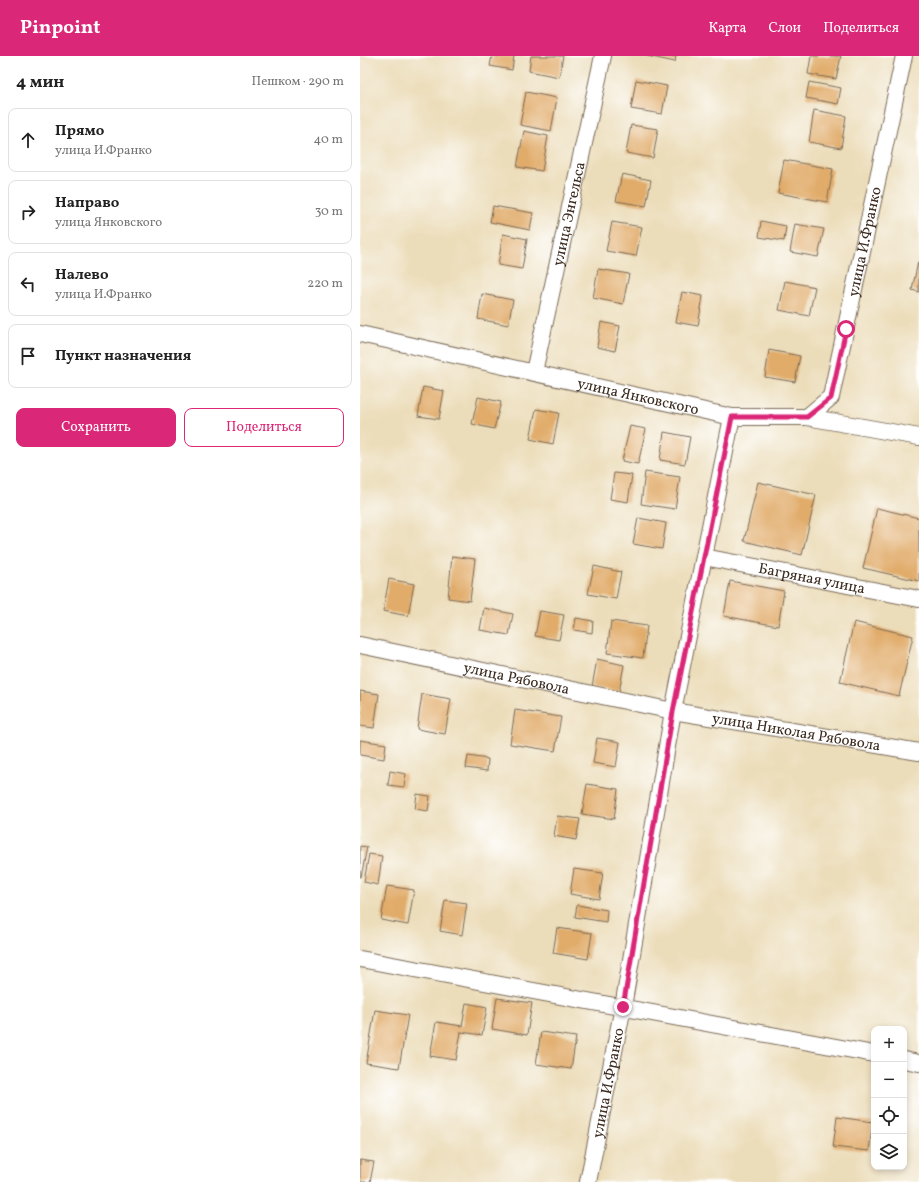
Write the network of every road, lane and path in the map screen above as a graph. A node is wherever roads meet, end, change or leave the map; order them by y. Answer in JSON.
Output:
{"nodes":[{"id":1,"x":603,"y":56,"type":"edge"},
{"id":2,"x":904,"y":56,"type":"edge"},
{"id":3,"x":360,"y":334,"type":"edge"},
{"id":4,"x":534,"y":372,"type":"junction"},
{"id":5,"x":732,"y":417,"type":"junction"},
{"id":6,"x":807,"y":417,"type":"junction"},
{"id":7,"x":919,"y":437,"type":"edge"},
{"id":8,"x":704,"y":557,"type":"junction"},
{"id":9,"x":919,"y":599,"type":"edge"},
{"id":10,"x":360,"y":645,"type":"edge"},
{"id":11,"x":673,"y":712,"type":"junction"},
{"id":12,"x":919,"y":752,"type":"edge"},
{"id":13,"x":360,"y":959,"type":"edge"},
{"id":14,"x":623,"y":1007,"type":"junction"},
{"id":15,"x":871,"y":1053,"type":"edge"},
{"id":16,"x":907,"y":1061,"type":"edge"},
{"id":17,"x":919,"y":1063,"type":"edge"},
{"id":18,"x":588,"y":1182,"type":"edge"}],
"edges":[{"from":1,"to":4,"type":"street","name":"улица Энгельса"},
{"from":2,"to":6,"type":"street","name":"улица И.Франко"},
{"from":3,"to":4,"type":"street","name":"улица Янковского"},
{"from":4,"to":5,"type":"street","name":"улица Янковского"},
{"from":5,"to":6,"type":"street","name":"улица Янковского"},
{"from":5,"to":8,"type":"street","name":"улица И.Франко"},
{"from":6,"to":7,"type":"street","name":"улица Янковского"},
{"from":8,"to":9,"type":"street","name":"Багряная улица"},
{"from":8,"to":11,"type":"street","name":"улица И.Франко"},
{"from":10,"to":11,"type":"street","name":"улица Рябовола"},
{"from":11,"to":12,"type":"street","name":"улица Николая Рябовола"},
{"from":11,"to":14,"type":"street","name":"улица И.Франко"},
{"from":13,"to":14,"type":"street"},
{"from":14,"to":15,"type":"street"},
{"from":14,"to":18,"type":"street","name":"улица И.Франко"},
{"from":16,"to":17,"type":"street"}]}
